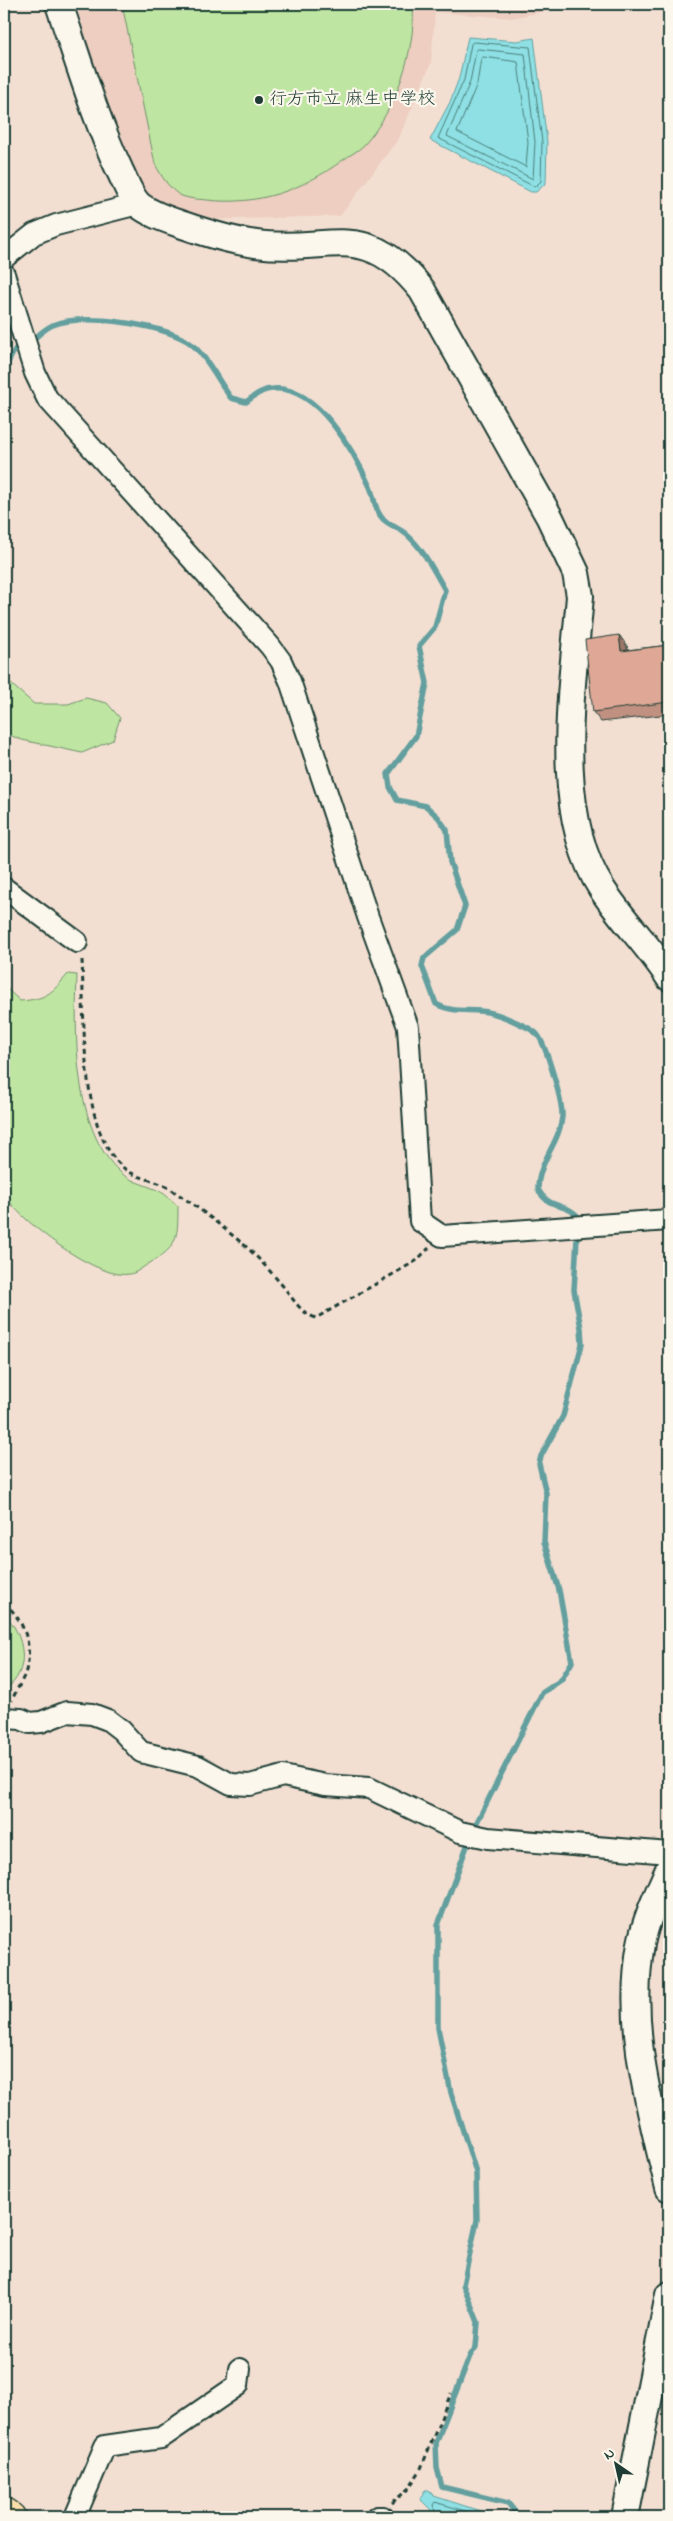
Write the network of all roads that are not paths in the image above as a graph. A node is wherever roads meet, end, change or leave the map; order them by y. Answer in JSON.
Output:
{"nodes":[{"id":1,"x":59,"y":4,"type":"edge"},
{"id":2,"x":138,"y":204,"type":"junction"},
{"id":3,"x":4,"y":258,"type":"edge"},
{"id":4,"x":4,"y":274,"type":"edge"},
{"id":5,"x":4,"y":888,"type":"edge"},
{"id":6,"x":77,"y":942,"type":"road end"},
{"id":7,"x":669,"y":977,"type":"edge"},
{"id":8,"x":669,"y":1220,"type":"edge"},
{"id":9,"x":9,"y":1718,"type":"edge"},
{"id":10,"x":669,"y":1853,"type":"edge"},
{"id":11,"x":669,"y":1869,"type":"edge"},
{"id":12,"x":669,"y":2188,"type":"edge"},
{"id":13,"x":669,"y":2295,"type":"edge"},
{"id":14,"x":240,"y":2369,"type":"dead end"},
{"id":15,"x":4,"y":2512,"type":"edge"},
{"id":16,"x":11,"y":2517,"type":"edge"},
{"id":17,"x":75,"y":2517,"type":"edge"},
{"id":18,"x":625,"y":2517,"type":"edge"}],
"edges":[{"from":1,"to":2,"type":"street"},
{"from":2,"to":3,"type":"street"},
{"from":2,"to":7,"type":"street"},
{"from":4,"to":8,"type":"street"},
{"from":5,"to":6,"type":"street"},
{"from":9,"to":10,"type":"street"},
{"from":11,"to":12,"type":"street"},
{"from":13,"to":18,"type":"street"},
{"from":14,"to":17,"type":"street"},
{"from":15,"to":16,"type":"highway"}]}
